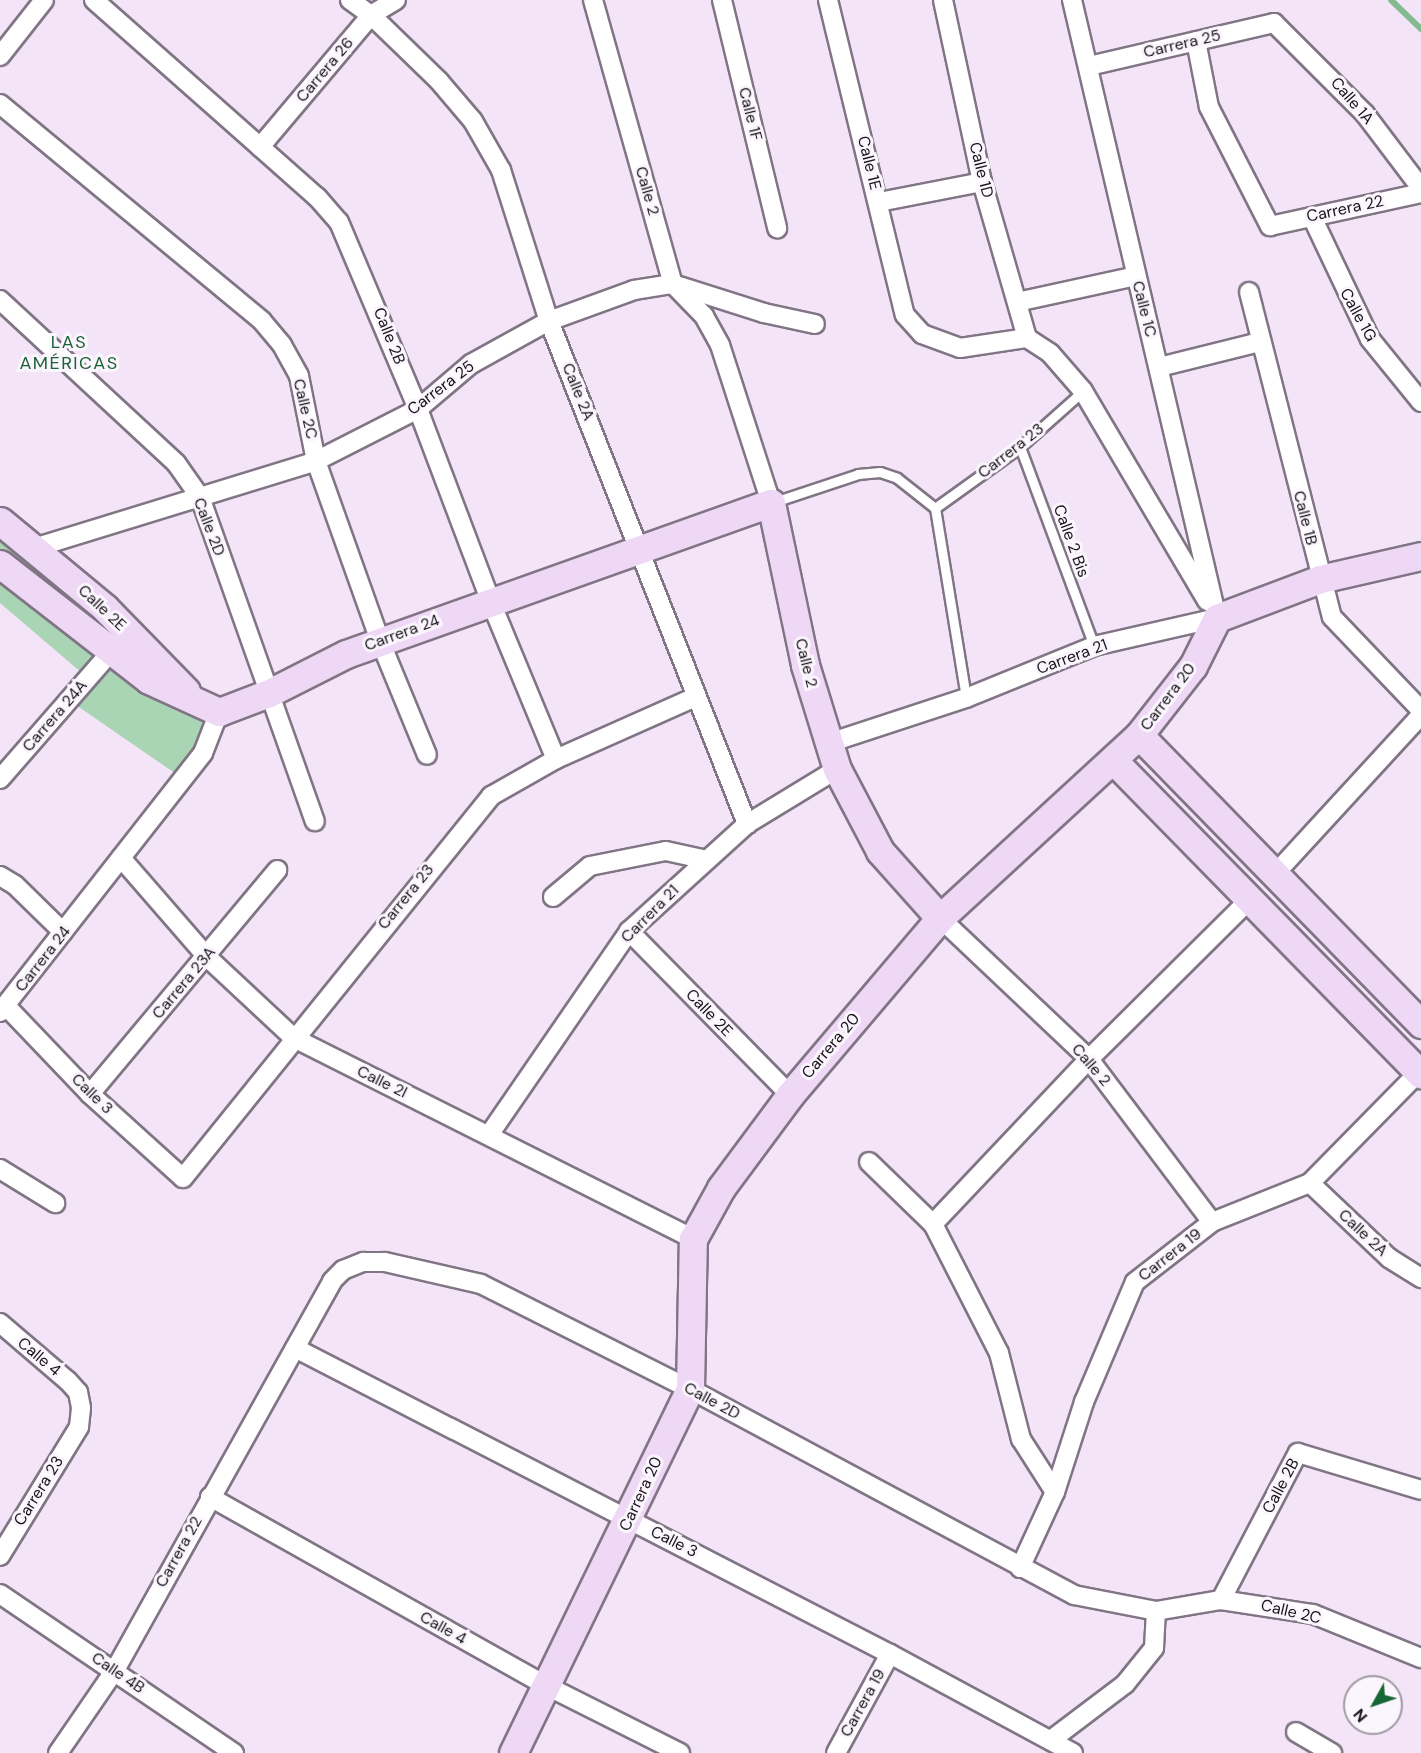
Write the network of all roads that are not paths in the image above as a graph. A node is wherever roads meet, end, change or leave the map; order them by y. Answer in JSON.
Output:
{"nodes":[{"id":1,"x":44,"y":0,"type":"edge"},
{"id":2,"x":94,"y":0,"type":"edge"},
{"id":3,"x":350,"y":0,"type":"edge"},
{"id":4,"x":396,"y":0,"type":"edge"},
{"id":5,"x":593,"y":0,"type":"edge"},
{"id":6,"x":722,"y":0,"type":"edge"},
{"id":7,"x":828,"y":0,"type":"edge"},
{"id":8,"x":943,"y":0,"type":"edge"},
{"id":9,"x":1072,"y":0,"type":"edge"},
{"id":10,"x":371,"y":15,"type":"junction"},
{"id":11,"x":1274,"y":23,"type":"joint"},
{"id":12,"x":1196,"y":41,"type":"junction"},
{"id":13,"x":0,"y":56,"type":"edge"},
{"id":14,"x":1089,"y":66,"type":"junction"},
{"id":15,"x":0,"y":104,"type":"edge"},
{"id":16,"x":260,"y":147,"type":"junction"},
{"id":17,"x":982,"y":182,"type":"junction"},
{"id":18,"x":1421,"y":188,"type":"edge"},
{"id":19,"x":1421,"y":193,"type":"edge"},
{"id":20,"x":879,"y":202,"type":"junction"},
{"id":21,"x":1312,"y":217,"type":"junction"},
{"id":22,"x":777,"y":228,"type":"dead end"},
{"id":23,"x":1136,"y":276,"type":"junction"},
{"id":24,"x":673,"y":284,"type":"junction"},
{"id":25,"x":1249,"y":292,"type":"dead end"},
{"id":26,"x":0,"y":300,"type":"edge"},
{"id":27,"x":1017,"y":302,"type":"junction"},
{"id":28,"x":549,"y":321,"type":"junction"},
{"id":29,"x":815,"y":324,"type":"dead end"},
{"id":30,"x":1027,"y":338,"type":"junction"},
{"id":31,"x":1260,"y":342,"type":"junction"},
{"id":32,"x":1159,"y":367,"type":"junction"},
{"id":33,"x":1083,"y":391,"type":"junction"},
{"id":34,"x":1421,"y":402,"type":"edge"},
{"id":35,"x":418,"y":409,"type":"junction"},
{"id":36,"x":1020,"y":447,"type":"junction"},
{"id":37,"x":316,"y":461,"type":"junction"},
{"id":38,"x":200,"y":497,"type":"junction"},
{"id":39,"x":771,"y":503,"type":"junction"},
{"id":40,"x":935,"y":508,"type":"junction"},
{"id":41,"x":0,"y":521,"type":"edge"},
{"id":42,"x":640,"y":547,"type":"junction"},
{"id":43,"x":34,"y":548,"type":"junction"},
{"id":44,"x":1421,"y":556,"type":"edge"},
{"id":45,"x":0,"y":564,"type":"edge"},
{"id":46,"x":1320,"y":579,"type":"junction"},
{"id":47,"x":490,"y":600,"type":"junction"},
{"id":48,"x":1217,"y":618,"type":"junction"},
{"id":49,"x":380,"y":641,"type":"junction"},
{"id":50,"x":1094,"y":646,"type":"junction"},
{"id":51,"x":110,"y":652,"type":"junction"},
{"id":52,"x":269,"y":693,"type":"junction"},
{"id":53,"x":695,"y":697,"type":"junction"},
{"id":54,"x":966,"y":698,"type":"junction"},
{"id":55,"x":208,"y":708,"type":"junction"},
{"id":56,"x":1421,"y":710,"type":"edge"},
{"id":57,"x":1421,"y":715,"type":"edge"},
{"id":58,"x":1139,"y":735,"type":"junction"},
{"id":59,"x":829,"y":743,"type":"junction"},
{"id":60,"x":427,"y":755,"type":"dead end"},
{"id":61,"x":556,"y":759,"type":"junction"},
{"id":62,"x":1113,"y":760,"type":"junction"},
{"id":63,"x":837,"y":769,"type":"junction"},
{"id":64,"x":0,"y":779,"type":"edge"},
{"id":65,"x":315,"y":821,"type":"dead end"},
{"id":66,"x":747,"y":824,"type":"junction"},
{"id":67,"x":121,"y":858,"type":"junction"},
{"id":68,"x":707,"y":860,"type":"junction"},
{"id":69,"x":277,"y":870,"type":"dead end"},
{"id":70,"x":1274,"y":875,"type":"junction"},
{"id":71,"x":0,"y":876,"type":"edge"},
{"id":72,"x":553,"y":897,"type":"dead end"},
{"id":73,"x":1248,"y":900,"type":"junction"},
{"id":74,"x":940,"y":918,"type":"junction"},
{"id":75,"x":629,"y":931,"type":"junction"},
{"id":76,"x":63,"y":932,"type":"junction"},
{"id":77,"x":207,"y":957,"type":"junction"},
{"id":78,"x":3,"y":1009,"type":"edge"},
{"id":79,"x":1421,"y":1024,"type":"edge"},
{"id":80,"x":294,"y":1038,"type":"junction"},
{"id":81,"x":1089,"y":1059,"type":"junction"},
{"id":82,"x":1420,"y":1072,"type":"edge"},
{"id":83,"x":90,"y":1094,"type":"junction"},
{"id":84,"x":789,"y":1095,"type":"junction"},
{"id":85,"x":489,"y":1135,"type":"junction"},
{"id":86,"x":869,"y":1162,"type":"dead end"},
{"id":87,"x":0,"y":1169,"type":"edge"},
{"id":88,"x":183,"y":1178,"type":"joint"},
{"id":89,"x":1310,"y":1183,"type":"junction"},
{"id":90,"x":55,"y":1203,"type":"dead end"},
{"id":91,"x":1212,"y":1222,"type":"junction"},
{"id":92,"x":933,"y":1224,"type":"junction"},
{"id":93,"x":693,"y":1239,"type":"junction"},
{"id":94,"x":1421,"y":1278,"type":"edge"},
{"id":95,"x":0,"y":1323,"type":"edge"},
{"id":96,"x":295,"y":1348,"type":"junction"},
{"id":97,"x":690,"y":1389,"type":"junction"},
{"id":98,"x":79,"y":1427,"type":"joint"},
{"id":99,"x":1421,"y":1490,"type":"edge"},
{"id":100,"x":1055,"y":1492,"type":"junction"},
{"id":101,"x":210,"y":1497,"type":"junction"},
{"id":102,"x":629,"y":1519,"type":"junction"},
{"id":103,"x":0,"y":1556,"type":"edge"},
{"id":104,"x":1020,"y":1568,"type":"junction"},
{"id":105,"x":0,"y":1594,"type":"edge"},
{"id":106,"x":1221,"y":1600,"type":"junction"},
{"id":107,"x":1155,"y":1611,"type":"junction"},
{"id":108,"x":890,"y":1654,"type":"junction"},
{"id":109,"x":1421,"y":1659,"type":"edge"},
{"id":110,"x":115,"y":1670,"type":"junction"},
{"id":111,"x":547,"y":1686,"type":"junction"},
{"id":112,"x":1296,"y":1732,"type":"dead end"},
{"id":113,"x":1051,"y":1740,"type":"junction"},
{"id":114,"x":58,"y":1753,"type":"edge"},
{"id":115,"x":234,"y":1753,"type":"edge"},
{"id":116,"x":513,"y":1753,"type":"edge"},
{"id":117,"x":680,"y":1753,"type":"edge"},
{"id":118,"x":836,"y":1753,"type":"edge"},
{"id":119,"x":1073,"y":1753,"type":"edge"},
{"id":120,"x":1332,"y":1753,"type":"edge"}],
"edges":[{"from":1,"to":13,"type":"street"},
{"from":2,"to":16,"type":"street","name":"Calle 2B"},
{"from":3,"to":10,"type":"street","name":"Calle 2A"},
{"from":4,"to":10,"type":"street","name":"Carrera 26"},
{"from":5,"to":24,"type":"street","name":"Calle 2"},
{"from":6,"to":22,"type":"street","name":"Calle 1F"},
{"from":7,"to":20,"type":"street","name":"Calle 1E"},
{"from":8,"to":17,"type":"street","name":"Calle 1D"},
{"from":9,"to":14,"type":"street","name":"Calle 1C"},
{"from":10,"to":16,"type":"street","name":"Carrera 26"},
{"from":10,"to":28,"type":"street","name":"Calle 2A"},
{"from":11,"to":12,"type":"street","name":"Carrera 25"},
{"from":11,"to":18,"type":"street","name":"Calle 1A"},
{"from":12,"to":14,"type":"street","name":"Carrera 25"},
{"from":12,"to":21,"type":"street","name":"Carrera 22"},
{"from":14,"to":23,"type":"street","name":"Calle 1C"},
{"from":15,"to":37,"type":"street","name":"Calle 2C"},
{"from":16,"to":35,"type":"street","name":"Calle 2B"},
{"from":17,"to":20,"type":"street"},
{"from":17,"to":27,"type":"street","name":"Calle 1D"},
{"from":19,"to":21,"type":"street","name":"Carrera 22"},
{"from":20,"to":30,"type":"street","name":"Calle 1E"},
{"from":21,"to":34,"type":"street","name":"Calle 1G"},
{"from":23,"to":27,"type":"street"},
{"from":23,"to":32,"type":"street","name":"Calle 1C"},
{"from":24,"to":28,"type":"street","name":"Carrera 25"},
{"from":24,"to":29,"type":"street","name":"Carrera 25"},
{"from":24,"to":39,"type":"street","name":"Calle 2"},
{"from":25,"to":31,"type":"street","name":"Calle 1B"},
{"from":26,"to":38,"type":"street","name":"Calle 2D"},
{"from":27,"to":30,"type":"street","name":"Calle 1D"},
{"from":28,"to":35,"type":"street","name":"Carrera 25"},
{"from":28,"to":42,"type":"street","name":"Calle 2A"},
{"from":30,"to":33,"type":"street"},
{"from":31,"to":32,"type":"street"},
{"from":31,"to":46,"type":"street","name":"Calle 1B"},
{"from":32,"to":48,"type":"street","name":"Calle 1C"},
{"from":33,"to":36,"type":"lane","name":"Carrera 23"},
{"from":33,"to":48,"type":"street"},
{"from":35,"to":37,"type":"street","name":"Carrera 25"},
{"from":35,"to":47,"type":"street","name":"Calle 2B"},
{"from":36,"to":40,"type":"lane","name":"Carrera 23"},
{"from":36,"to":50,"type":"lane","name":"Calle 2 Bis"},
{"from":37,"to":38,"type":"street","name":"Carrera 25"},
{"from":37,"to":49,"type":"street","name":"Calle 2C"},
{"from":38,"to":43,"type":"street","name":"Carrera 25"},
{"from":38,"to":52,"type":"street","name":"Calle 2D"},
{"from":39,"to":40,"type":"lane","name":"Carrera 24"},
{"from":39,"to":42,"type":"street","name":"Carrera 24"},
{"from":39,"to":59,"type":"street","name":"Calle 2"},
{"from":40,"to":54,"type":"lane"},
{"from":41,"to":43,"type":"street","name":"Calle 2E"},
{"from":42,"to":47,"type":"street","name":"Carrera 24"},
{"from":42,"to":53,"type":"street","name":"Calle 2A"},
{"from":43,"to":55,"type":"street","name":"Calle 2E"},
{"from":44,"to":46,"type":"street"},
{"from":45,"to":51,"type":"street","name":"Calle 2E"},
{"from":46,"to":48,"type":"street"},
{"from":46,"to":56,"type":"street","name":"Calle 1B"},
{"from":47,"to":49,"type":"street","name":"Carrera 24"},
{"from":47,"to":61,"type":"street","name":"Calle 2B"},
{"from":48,"to":50,"type":"street","name":"Carrera 21"},
{"from":48,"to":58,"type":"street","name":"Carrera 20"},
{"from":49,"to":52,"type":"street","name":"Carrera 24"},
{"from":49,"to":60,"type":"street","name":"Calle 2C"},
{"from":50,"to":54,"type":"street","name":"Carrera 21"},
{"from":51,"to":55,"type":"street","name":"Calle 2E"},
{"from":51,"to":64,"type":"street","name":"Carrera 24A"},
{"from":52,"to":55,"type":"street","name":"Carrera 24"},
{"from":52,"to":65,"type":"street","name":"Calle 2D"},
{"from":53,"to":61,"type":"street","name":"Carrera 23"},
{"from":53,"to":66,"type":"street","name":"Calle 2A"},
{"from":54,"to":59,"type":"street","name":"Carrera 21"},
{"from":55,"to":67,"type":"street","name":"Carrera 24"},
{"from":57,"to":70,"type":"street"},
{"from":58,"to":62,"type":"street","name":"Carrera 20"},
{"from":58,"to":70,"type":"street"},
{"from":59,"to":63,"type":"street","name":"Calle 2"},
{"from":61,"to":80,"type":"street","name":"Carrera 23"},
{"from":62,"to":73,"type":"street"},
{"from":62,"to":74,"type":"street","name":"Carrera 20"},
{"from":63,"to":66,"type":"street","name":"Carrera 21"},
{"from":63,"to":74,"type":"street","name":"Calle 2"},
{"from":66,"to":68,"type":"street","name":"Carrera 21"},
{"from":67,"to":76,"type":"street","name":"Carrera 24"},
{"from":67,"to":77,"type":"street","name":"Calle 2I"},
{"from":68,"to":72,"type":"street"},
{"from":68,"to":75,"type":"street","name":"Carrera 21"},
{"from":69,"to":77,"type":"street","name":"Carrera 23A"},
{"from":70,"to":79,"type":"street"},
{"from":71,"to":76,"type":"street"},
{"from":73,"to":81,"type":"street"},
{"from":73,"to":82,"type":"street"},
{"from":74,"to":81,"type":"street","name":"Calle 2"},
{"from":74,"to":84,"type":"street","name":"Carrera 20"},
{"from":75,"to":84,"type":"street","name":"Calle 2E"},
{"from":75,"to":85,"type":"street","name":"Carrera 21"},
{"from":76,"to":78,"type":"street","name":"Carrera 24"},
{"from":77,"to":80,"type":"street","name":"Calle 2I"},
{"from":77,"to":83,"type":"street","name":"Carrera 23A"},
{"from":78,"to":83,"type":"street","name":"Calle 3"},
{"from":80,"to":85,"type":"street","name":"Calle 2I"},
{"from":80,"to":88,"type":"street","name":"Carrera 23"},
{"from":81,"to":91,"type":"street","name":"Calle 2"},
{"from":81,"to":92,"type":"street"},
{"from":82,"to":89,"type":"street","name":"Carrera 19"},
{"from":83,"to":88,"type":"street","name":"Calle 3"},
{"from":84,"to":93,"type":"street","name":"Carrera 20"},
{"from":85,"to":93,"type":"street","name":"Calle 2I"},
{"from":86,"to":92,"type":"street"},
{"from":87,"to":90,"type":"street"},
{"from":89,"to":91,"type":"street","name":"Carrera 19"},
{"from":89,"to":94,"type":"street","name":"Calle 2A"},
{"from":91,"to":100,"type":"street","name":"Carrera 19"},
{"from":92,"to":100,"type":"street"},
{"from":93,"to":97,"type":"street","name":"Carrera 20"},
{"from":95,"to":98,"type":"street","name":"Calle 4"},
{"from":96,"to":97,"type":"street","name":"Calle 2D"},
{"from":96,"to":101,"type":"street","name":"Carrera 22"},
{"from":96,"to":102,"type":"street","name":"Calle 3"},
{"from":97,"to":102,"type":"street","name":"Carrera 20"},
{"from":97,"to":104,"type":"street","name":"Calle 2D"},
{"from":98,"to":103,"type":"street","name":"Carrera 23"},
{"from":99,"to":106,"type":"street","name":"Calle 2B"},
{"from":100,"to":104,"type":"street","name":"Carrera 19"},
{"from":101,"to":110,"type":"street","name":"Carrera 22"},
{"from":101,"to":111,"type":"street","name":"Calle 4"},
{"from":102,"to":108,"type":"street","name":"Calle 3"},
{"from":102,"to":111,"type":"street","name":"Carrera 20"},
{"from":104,"to":107,"type":"street","name":"Calle 2D"},
{"from":105,"to":110,"type":"street","name":"Calle 4B"},
{"from":106,"to":107,"type":"street","name":"Calle 2C"},
{"from":106,"to":109,"type":"street","name":"Calle 2C"},
{"from":107,"to":113,"type":"street"},
{"from":108,"to":113,"type":"street","name":"Calle 3"},
{"from":108,"to":118,"type":"street","name":"Carrera 19"},
{"from":110,"to":114,"type":"street","name":"Carrera 22"},
{"from":110,"to":115,"type":"street","name":"Calle 4B"},
{"from":111,"to":116,"type":"street","name":"Carrera 20"},
{"from":111,"to":117,"type":"street","name":"Calle 4"},
{"from":112,"to":120,"type":"street"},
{"from":113,"to":119,"type":"street","name":"Calle 3"}]}
